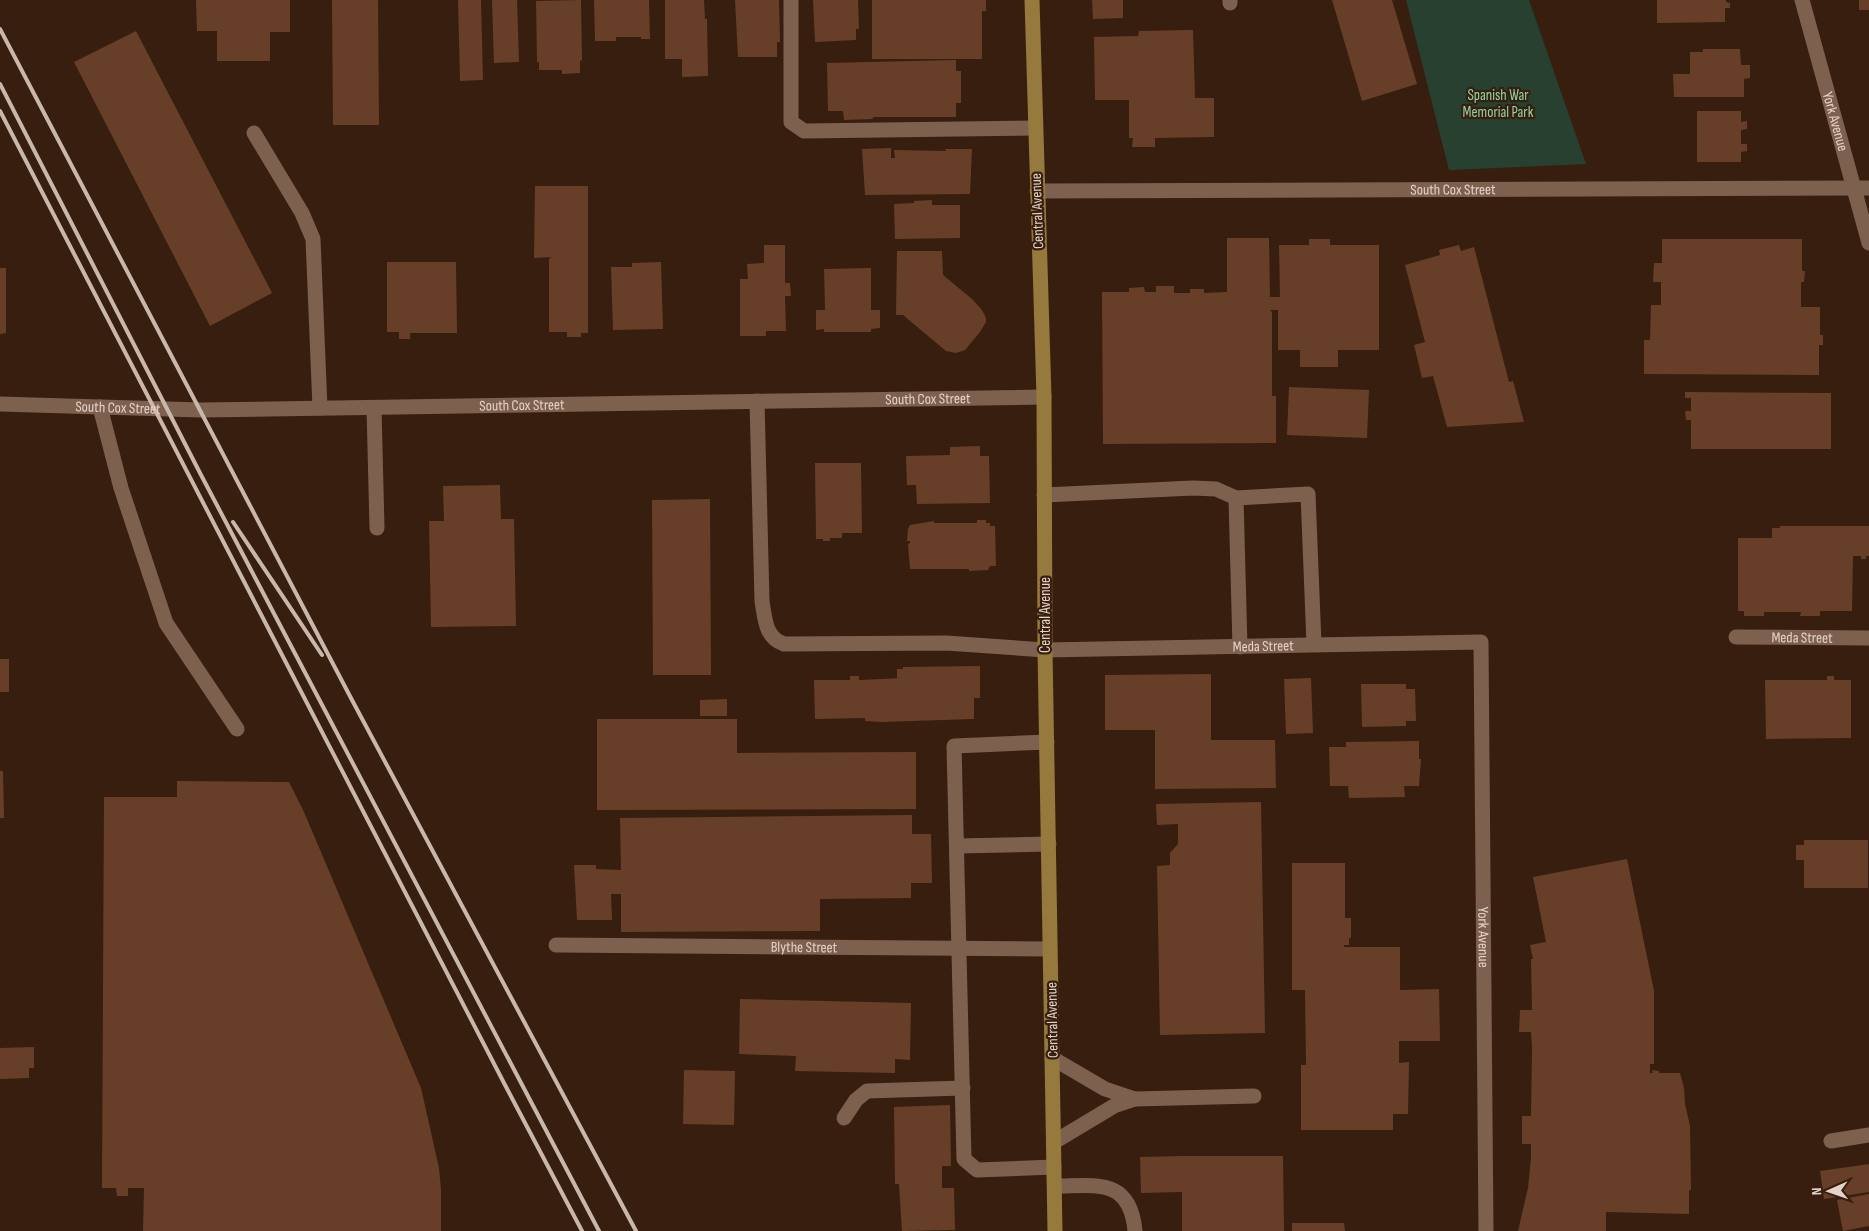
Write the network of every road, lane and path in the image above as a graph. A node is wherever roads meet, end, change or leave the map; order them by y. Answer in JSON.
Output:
{"nodes":[{"id":1,"x":791,"y":0,"type":"edge"},
{"id":2,"x":1032,"y":0,"type":"edge"},
{"id":3,"x":1802,"y":0,"type":"edge"},
{"id":4,"x":1035,"y":128,"type":"junction"},
{"id":5,"x":254,"y":133,"type":"dead end"},
{"id":6,"x":1862,"y":187,"type":"edge"},
{"id":7,"x":1037,"y":191,"type":"junction"},
{"id":8,"x":1869,"y":243,"type":"edge"},
{"id":9,"x":1044,"y":397,"type":"junction"},
{"id":10,"x":757,"y":401,"type":"junction"},
{"id":11,"x":0,"y":404,"type":"edge"},
{"id":12,"x":100,"y":407,"type":"junction"},
{"id":13,"x":320,"y":408,"type":"junction"},
{"id":14,"x":374,"y":408,"type":"junction"},
{"id":15,"x":1044,"y":496,"type":"junction"},
{"id":16,"x":1236,"y":498,"type":"junction"},
{"id":17,"x":377,"y":528,"type":"dead end"},
{"id":18,"x":1736,"y":637,"type":"dead end"},
{"id":19,"x":1869,"y":638,"type":"edge"},
{"id":20,"x":1481,"y":642,"type":"joint"},
{"id":21,"x":1314,"y":644,"type":"junction"},
{"id":22,"x":1240,"y":646,"type":"junction"},
{"id":23,"x":1045,"y":650,"type":"junction"},
{"id":24,"x":237,"y":729,"type":"dead end"},
{"id":25,"x":1047,"y":742,"type":"junction"},
{"id":26,"x":1049,"y":844,"type":"junction"},
{"id":27,"x":957,"y":846,"type":"junction"},
{"id":28,"x":556,"y":945,"type":"dead end"},
{"id":29,"x":1050,"y":949,"type":"junction"},
{"id":30,"x":959,"y":950,"type":"junction"},
{"id":31,"x":1052,"y":1058,"type":"junction"},
{"id":32,"x":962,"y":1088,"type":"junction"},
{"id":33,"x":1254,"y":1096,"type":"dead end"},
{"id":34,"x":1135,"y":1099,"type":"junction"},
{"id":35,"x":844,"y":1118,"type":"dead end"},
{"id":36,"x":1869,"y":1134,"type":"edge"},
{"id":37,"x":1831,"y":1141,"type":"dead end"},
{"id":38,"x":1054,"y":1142,"type":"junction"},
{"id":39,"x":1054,"y":1167,"type":"junction"},
{"id":40,"x":1055,"y":1186,"type":"junction"},
{"id":41,"x":1056,"y":1231,"type":"edge"},
{"id":42,"x":1135,"y":1231,"type":"edge"},
{"id":43,"x":1486,"y":1231,"type":"edge"}],
"edges":[{"from":1,"to":4,"type":"street"},
{"from":2,"to":4,"type":"main road","name":"Central Avenue"},
{"from":3,"to":6,"type":"street","name":"York Avenue"},
{"from":4,"to":7,"type":"main road","name":"Central Avenue"},
{"from":5,"to":13,"type":"street"},
{"from":6,"to":7,"type":"street","name":"South Cox Street"},
{"from":6,"to":8,"type":"street","name":"York Avenue"},
{"from":7,"to":9,"type":"main road","name":"Central Avenue"},
{"from":9,"to":10,"type":"street","name":"South Cox Street"},
{"from":9,"to":15,"type":"main road","name":"Central Avenue"},
{"from":10,"to":14,"type":"street","name":"South Cox Street"},
{"from":10,"to":23,"type":"street","name":"Meda Street"},
{"from":11,"to":12,"type":"street","name":"South Cox Street"},
{"from":12,"to":13,"type":"street","name":"South Cox Street"},
{"from":12,"to":24,"type":"street"},
{"from":13,"to":14,"type":"street","name":"South Cox Street"},
{"from":14,"to":17,"type":"street"},
{"from":15,"to":16,"type":"street"},
{"from":15,"to":23,"type":"main road","name":"Central Avenue"},
{"from":16,"to":21,"type":"street"},
{"from":16,"to":22,"type":"street"},
{"from":18,"to":19,"type":"street","name":"Meda Street"},
{"from":20,"to":21,"type":"street","name":"Meda Street"},
{"from":20,"to":43,"type":"street","name":"York Avenue"},
{"from":21,"to":22,"type":"street","name":"Meda Street"},
{"from":22,"to":23,"type":"street","name":"Meda Street"},
{"from":23,"to":25,"type":"main road","name":"Central Avenue"},
{"from":25,"to":26,"type":"main road","name":"Central Avenue"},
{"from":25,"to":27,"type":"street"},
{"from":26,"to":27,"type":"street"},
{"from":26,"to":29,"type":"main road","name":"Central Avenue"},
{"from":27,"to":30,"type":"street"},
{"from":28,"to":30,"type":"street","name":"Blythe Street"},
{"from":29,"to":30,"type":"street","name":"Blythe Street"},
{"from":29,"to":31,"type":"main road","name":"Central Avenue"},
{"from":30,"to":32,"type":"street"},
{"from":31,"to":34,"type":"street"},
{"from":31,"to":38,"type":"main road","name":"Central Avenue"},
{"from":32,"to":35,"type":"street"},
{"from":32,"to":39,"type":"street"},
{"from":33,"to":34,"type":"street"},
{"from":34,"to":38,"type":"street"},
{"from":36,"to":37,"type":"street"},
{"from":38,"to":39,"type":"main road","name":"Central Avenue"},
{"from":39,"to":40,"type":"main road","name":"Central Avenue"},
{"from":40,"to":41,"type":"main road","name":"Central Avenue"},
{"from":40,"to":42,"type":"street"}]}
